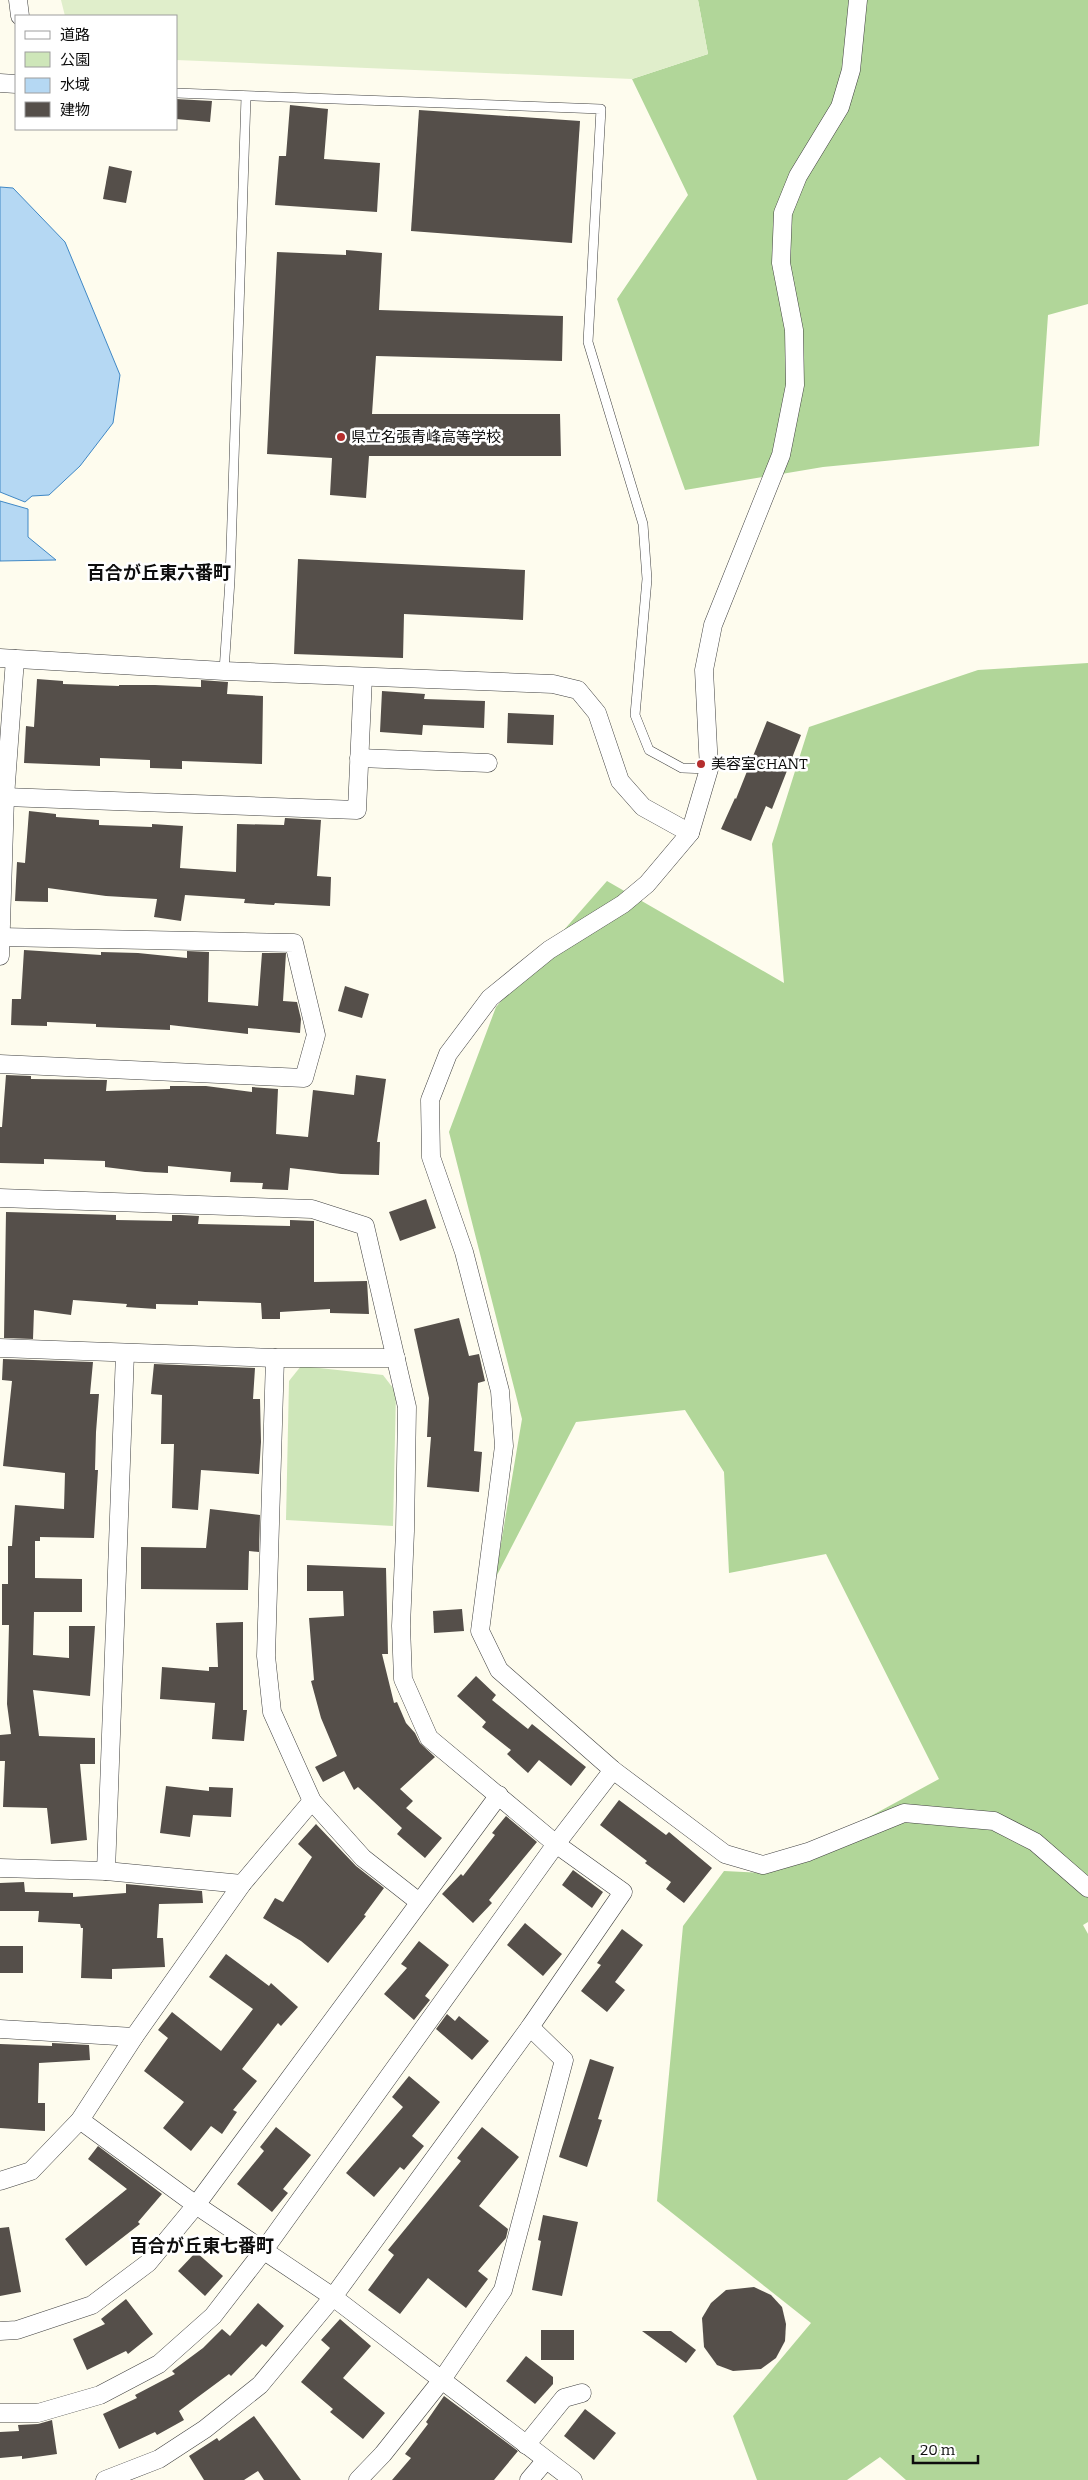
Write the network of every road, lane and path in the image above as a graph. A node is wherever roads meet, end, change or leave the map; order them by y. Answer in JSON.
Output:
{"nodes":[{"id":1,"x":18,"y":0,"type":"edge"},
{"id":2,"x":858,"y":0,"type":"edge"},
{"id":3,"x":20,"y":15,"type":"edge"},
{"id":4,"x":0,"y":84,"type":"edge"},
{"id":5,"x":15,"y":84,"type":"edge"},
{"id":6,"x":178,"y":93,"type":"edge"},
{"id":7,"x":246,"y":97,"type":"junction"},
{"id":8,"x":8,"y":659,"type":"edge"},
{"id":9,"x":224,"y":671,"type":"junction"},
{"id":10,"x":363,"y":677,"type":"junction"},
{"id":11,"x":359,"y":758,"type":"junction"},
{"id":12,"x":488,"y":764,"type":"dead end"},
{"id":13,"x":709,"y":769,"type":"junction"},
{"id":14,"x":5,"y":796,"type":"junction"},
{"id":15,"x":690,"y":833,"type":"junction"},
{"id":16,"x":1,"y":937,"type":"edge"},
{"id":17,"x":0,"y":956,"type":"edge"},
{"id":18,"x":0,"y":1064,"type":"edge"},
{"id":19,"x":0,"y":1198,"type":"edge"},
{"id":20,"x":0,"y":1348,"type":"edge"},
{"id":21,"x":125,"y":1352,"type":"junction"},
{"id":22,"x":275,"y":1358,"type":"junction"},
{"id":23,"x":396,"y":1358,"type":"junction"},
{"id":24,"x":613,"y":1770,"type":"junction"},
{"id":25,"x":499,"y":1795,"type":"junction"},
{"id":26,"x":312,"y":1801,"type":"junction"},
{"id":27,"x":556,"y":1844,"type":"junction"},
{"id":28,"x":0,"y":1868,"type":"edge"},
{"id":29,"x":106,"y":1871,"type":"junction"},
{"id":30,"x":242,"y":1884,"type":"junction"},
{"id":31,"x":1088,"y":1888,"type":"edge"},
{"id":32,"x":419,"y":1902,"type":"junction"},
{"id":33,"x":530,"y":2027,"type":"junction"},
{"id":34,"x":0,"y":2029,"type":"edge"},
{"id":35,"x":134,"y":2037,"type":"junction"},
{"id":36,"x":80,"y":2120,"type":"junction"},
{"id":37,"x":0,"y":2181,"type":"edge"},
{"id":38,"x":196,"y":2205,"type":"junction"},
{"id":39,"x":264,"y":2250,"type":"junction"},
{"id":40,"x":333,"y":2298,"type":"junction"},
{"id":41,"x":0,"y":2331,"type":"edge"},
{"id":42,"x":441,"y":2381,"type":"junction"},
{"id":43,"x":582,"y":2393,"type":"dead end"},
{"id":44,"x":0,"y":2413,"type":"edge"},
{"id":45,"x":526,"y":2445,"type":"junction"},
{"id":46,"x":546,"y":2460,"type":"junction"},
{"id":47,"x":105,"y":2480,"type":"edge"},
{"id":48,"x":358,"y":2480,"type":"edge"},
{"id":49,"x":529,"y":2480,"type":"edge"},
{"id":50,"x":573,"y":2480,"type":"edge"}],
"edges":[{"from":1,"to":3,"type":"street"},
{"from":2,"to":13,"type":"street"},
{"from":4,"to":5,"type":"street"},
{"from":6,"to":7,"type":"lane"},
{"from":7,"to":9,"type":"lane"},
{"from":7,"to":13,"type":"lane"},
{"from":8,"to":9,"type":"street"},
{"from":8,"to":14,"type":"street"},
{"from":9,"to":10,"type":"street"},
{"from":10,"to":11,"type":"street"},
{"from":10,"to":15,"type":"street"},
{"from":11,"to":12,"type":"street"},
{"from":11,"to":14,"type":"street"},
{"from":13,"to":15,"type":"street"},
{"from":14,"to":16,"type":"street"},
{"from":15,"to":24,"type":"street"},
{"from":16,"to":17,"type":"street"},
{"from":16,"to":18,"type":"street"},
{"from":19,"to":23,"type":"street"},
{"from":20,"to":21,"type":"street"},
{"from":21,"to":22,"type":"street"},
{"from":21,"to":29,"type":"street"},
{"from":22,"to":23,"type":"street"},
{"from":22,"to":26,"type":"street"},
{"from":23,"to":25,"type":"street"},
{"from":24,"to":27,"type":"street"},
{"from":24,"to":31,"type":"street"},
{"from":25,"to":27,"type":"street"},
{"from":25,"to":32,"type":"street"},
{"from":26,"to":30,"type":"street"},
{"from":26,"to":32,"type":"street"},
{"from":27,"to":33,"type":"street"},
{"from":27,"to":39,"type":"street"},
{"from":28,"to":29,"type":"street"},
{"from":29,"to":30,"type":"street"},
{"from":30,"to":35,"type":"street"},
{"from":32,"to":38,"type":"street"},
{"from":33,"to":40,"type":"street"},
{"from":33,"to":42,"type":"street"},
{"from":34,"to":35,"type":"street"},
{"from":35,"to":36,"type":"street"},
{"from":36,"to":37,"type":"street"},
{"from":36,"to":38,"type":"street"},
{"from":38,"to":39,"type":"street"},
{"from":38,"to":41,"type":"street"},
{"from":39,"to":40,"type":"street"},
{"from":39,"to":44,"type":"street"},
{"from":40,"to":42,"type":"street"},
{"from":40,"to":47,"type":"street"},
{"from":42,"to":45,"type":"street"},
{"from":42,"to":48,"type":"street"},
{"from":43,"to":45,"type":"street"},
{"from":45,"to":46,"type":"street"},
{"from":46,"to":49,"type":"street"},
{"from":46,"to":50,"type":"street"}]}
